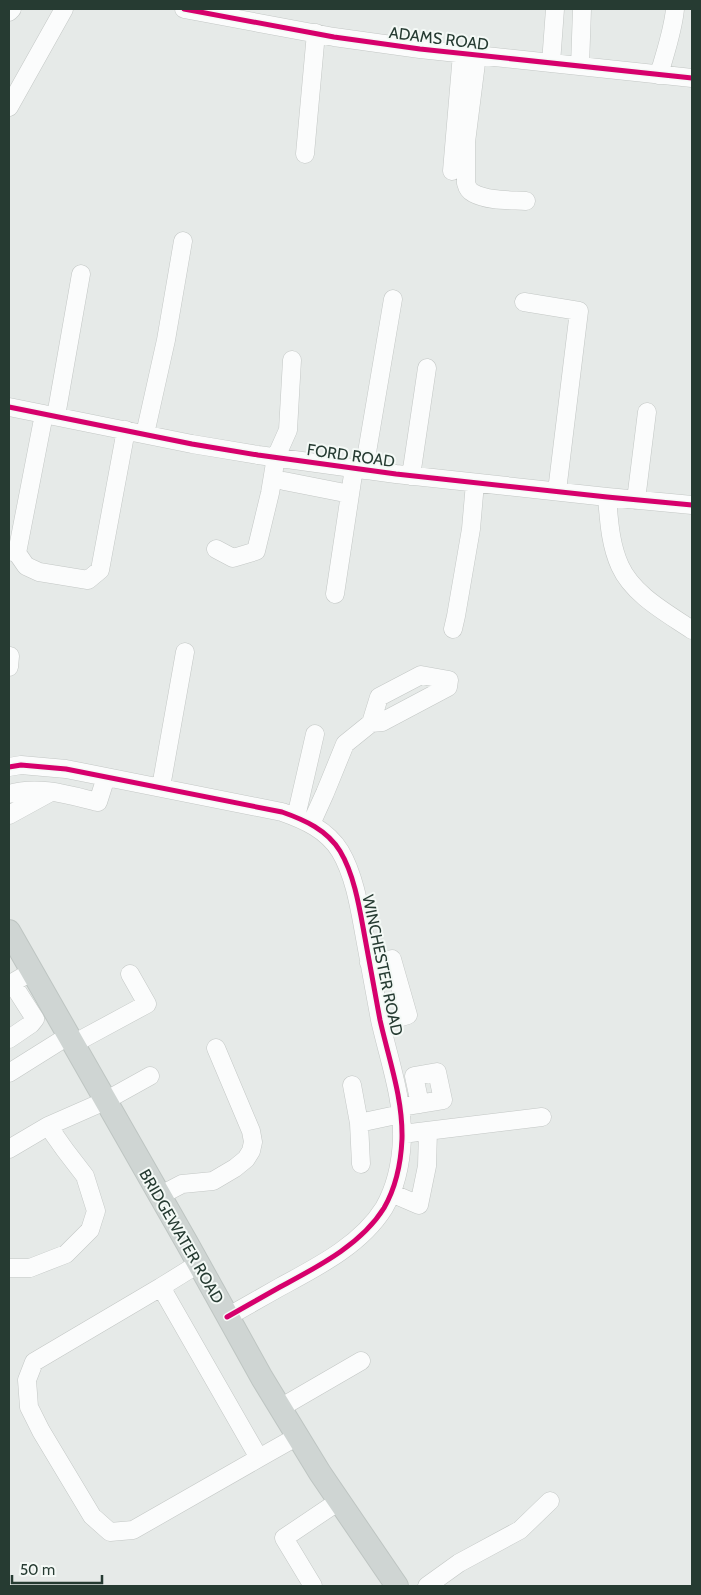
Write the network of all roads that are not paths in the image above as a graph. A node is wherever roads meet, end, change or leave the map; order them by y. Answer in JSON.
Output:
{"nodes":[{"id":1,"x":12,"y":9,"type":"edge"},
{"id":2,"x":64,"y":9,"type":"edge"},
{"id":3,"x":184,"y":9,"type":"edge"},
{"id":4,"x":555,"y":9,"type":"edge"},
{"id":5,"x":582,"y":9,"type":"edge"},
{"id":6,"x":676,"y":9,"type":"edge"},
{"id":7,"x":9,"y":12,"type":"edge"},
{"id":8,"x":227,"y":12,"type":"edge"},
{"id":9,"x":316,"y":33,"type":"junction"},
{"id":10,"x":470,"y":54,"type":"junction"},
{"id":11,"x":551,"y":63,"type":"junction"},
{"id":12,"x":580,"y":66,"type":"junction"},
{"id":13,"x":659,"y":75,"type":"junction"},
{"id":14,"x":692,"y":78,"type":"edge"},
{"id":15,"x":9,"y":106,"type":"edge"},
{"id":16,"x":305,"y":154,"type":"dead end"},
{"id":17,"x":452,"y":171,"type":"dead end"},
{"id":18,"x":526,"y":201,"type":"dead end"},
{"id":19,"x":183,"y":241,"type":"dead end"},
{"id":20,"x":81,"y":274,"type":"dead end"},
{"id":21,"x":393,"y":299,"type":"dead end"},
{"id":22,"x":524,"y":302,"type":"dead end"},
{"id":23,"x":292,"y":360,"type":"dead end"},
{"id":24,"x":427,"y":368,"type":"dead end"},
{"id":25,"x":9,"y":407,"type":"edge"},
{"id":26,"x":647,"y":412,"type":"dead end"},
{"id":27,"x":50,"y":415,"type":"junction"},
{"id":28,"x":126,"y":430,"type":"junction"},
{"id":29,"x":145,"y":434,"type":"junction"},
{"id":30,"x":276,"y":457,"type":"junction"},
{"id":31,"x":359,"y":469,"type":"junction"},
{"id":32,"x":412,"y":476,"type":"junction"},
{"id":33,"x":284,"y":481,"type":"dead end"},
{"id":34,"x":475,"y":482,"type":"junction"},
{"id":35,"x":557,"y":491,"type":"junction"},
{"id":36,"x":350,"y":494,"type":"junction"},
{"id":37,"x":606,"y":497,"type":"junction"},
{"id":38,"x":636,"y":500,"type":"junction"},
{"id":39,"x":692,"y":505,"type":"edge"},
{"id":40,"x":216,"y":549,"type":"dead end"},
{"id":41,"x":13,"y":552,"type":"edge"},
{"id":42,"x":335,"y":594,"type":"dead end"},
{"id":43,"x":453,"y":629,"type":"dead end"},
{"id":44,"x":692,"y":630,"type":"edge"},
{"id":45,"x":185,"y":652,"type":"dead end"},
{"id":46,"x":371,"y":724,"type":"dead end"},
{"id":47,"x":315,"y":734,"type":"dead end"},
{"id":48,"x":9,"y":768,"type":"edge"},
{"id":49,"x":106,"y":777,"type":"junction"},
{"id":50,"x":161,"y":787,"type":"junction"},
{"id":51,"x":51,"y":792,"type":"junction"},
{"id":52,"x":9,"y":794,"type":"edge"},
{"id":53,"x":9,"y":815,"type":"edge"},
{"id":54,"x":304,"y":820,"type":"junction"},
{"id":55,"x":9,"y":931,"type":"edge"},
{"id":56,"x":369,"y":963,"type":"junction"},
{"id":57,"x":31,"y":972,"type":"junction"},
{"id":58,"x":130,"y":974,"type":"dead end"},
{"id":59,"x":381,"y":1023,"type":"junction"},
{"id":60,"x":9,"y":1039,"type":"edge"},
{"id":61,"x":70,"y":1040,"type":"junction"},
{"id":62,"x":216,"y":1048,"type":"dead end"},
{"id":63,"x":9,"y":1073,"type":"edge"},
{"id":64,"x":150,"y":1076,"type":"dead end"},
{"id":65,"x":352,"y":1085,"type":"dead end"},
{"id":66,"x":105,"y":1102,"type":"junction"},
{"id":67,"x":420,"y":1104,"type":"dead end"},
{"id":68,"x":401,"y":1111,"type":"junction"},
{"id":69,"x":542,"y":1117,"type":"dead end"},
{"id":70,"x":359,"y":1123,"type":"junction"},
{"id":71,"x":48,"y":1126,"type":"junction"},
{"id":72,"x":428,"y":1131,"type":"junction"},
{"id":73,"x":402,"y":1134,"type":"junction"},
{"id":74,"x":9,"y":1149,"type":"edge"},
{"id":75,"x":361,"y":1164,"type":"dead end"},
{"id":76,"x":391,"y":1193,"type":"junction"},
{"id":77,"x":159,"y":1196,"type":"junction"},
{"id":78,"x":198,"y":1264,"type":"junction"},
{"id":79,"x":9,"y":1268,"type":"edge"},
{"id":80,"x":161,"y":1287,"type":"junction"},
{"id":81,"x":227,"y":1317,"type":"junction"},
{"id":82,"x":361,"y":1361,"type":"dead end"},
{"id":83,"x":280,"y":1408,"type":"junction"},
{"id":84,"x":298,"y":1436,"type":"junction"},
{"id":85,"x":259,"y":1458,"type":"junction"},
{"id":86,"x":339,"y":1501,"type":"junction"},
{"id":87,"x":550,"y":1501,"type":"dead end"},
{"id":88,"x":313,"y":1586,"type":"edge"},
{"id":89,"x":397,"y":1586,"type":"edge"},
{"id":90,"x":427,"y":1586,"type":"edge"}],
"edges":[{"from":1,"to":7,"type":"street"},
{"from":2,"to":15,"type":"street"},
{"from":3,"to":8,"type":"street","name":"ADAMS ROAD"},
{"from":4,"to":11,"type":"street"},
{"from":5,"to":12,"type":"street"},
{"from":6,"to":13,"type":"street"},
{"from":8,"to":9,"type":"street","name":"ADAMS ROAD"},
{"from":9,"to":10,"type":"street","name":"ADAMS ROAD"},
{"from":9,"to":16,"type":"street"},
{"from":10,"to":11,"type":"street","name":"ADAMS ROAD"},
{"from":10,"to":17,"type":"street"},
{"from":10,"to":18,"type":"street"},
{"from":11,"to":12,"type":"street","name":"ADAMS ROAD"},
{"from":12,"to":13,"type":"street","name":"ADAMS ROAD"},
{"from":13,"to":14,"type":"street","name":"ADAMS ROAD"},
{"from":19,"to":29,"type":"street"},
{"from":20,"to":27,"type":"street"},
{"from":21,"to":31,"type":"street"},
{"from":22,"to":35,"type":"street"},
{"from":23,"to":30,"type":"street"},
{"from":24,"to":32,"type":"street"},
{"from":25,"to":27,"type":"street","name":"FORD ROAD"},
{"from":26,"to":38,"type":"street"},
{"from":27,"to":28,"type":"street","name":"FORD ROAD"},
{"from":27,"to":41,"type":"street"},
{"from":28,"to":29,"type":"street","name":"FORD ROAD"},
{"from":28,"to":41,"type":"street"},
{"from":29,"to":30,"type":"street","name":"FORD ROAD"},
{"from":30,"to":31,"type":"street","name":"FORD ROAD"},
{"from":30,"to":40,"type":"street"},
{"from":31,"to":32,"type":"street","name":"FORD ROAD"},
{"from":31,"to":36,"type":"street"},
{"from":32,"to":34,"type":"street","name":"FORD ROAD"},
{"from":33,"to":36,"type":"street"},
{"from":34,"to":35,"type":"street","name":"FORD ROAD"},
{"from":34,"to":43,"type":"street"},
{"from":35,"to":37,"type":"street","name":"FORD ROAD"},
{"from":36,"to":42,"type":"street"},
{"from":37,"to":38,"type":"street","name":"FORD ROAD"},
{"from":37,"to":44,"type":"street"},
{"from":38,"to":39,"type":"street","name":"FORD ROAD"},
{"from":45,"to":50,"type":"street"},
{"from":46,"to":54,"type":"street"},
{"from":47,"to":54,"type":"street"},
{"from":48,"to":49,"type":"street","name":"WINCHESTER ROAD"},
{"from":49,"to":50,"type":"street","name":"WINCHESTER ROAD"},
{"from":49,"to":51,"type":"street"},
{"from":50,"to":54,"type":"street","name":"WINCHESTER ROAD"},
{"from":51,"to":52,"type":"street"},
{"from":51,"to":53,"type":"street"},
{"from":54,"to":56,"type":"street","name":"WINCHESTER ROAD"},
{"from":55,"to":57,"type":"main road","name":"BRIDGEWATER ROAD"},
{"from":56,"to":59,"type":"street","name":"WINCHESTER ROAD"},
{"from":56,"to":59,"type":"street"},
{"from":57,"to":60,"type":"street"},
{"from":57,"to":61,"type":"main road","name":"BRIDGEWATER ROAD"},
{"from":58,"to":61,"type":"street"},
{"from":59,"to":68,"type":"street","name":"WINCHESTER ROAD"},
{"from":61,"to":63,"type":"street"},
{"from":61,"to":66,"type":"main road","name":"BRIDGEWATER ROAD"},
{"from":62,"to":77,"type":"street"},
{"from":64,"to":66,"type":"street"},
{"from":65,"to":70,"type":"street"},
{"from":66,"to":71,"type":"street"},
{"from":66,"to":77,"type":"main road","name":"BRIDGEWATER ROAD"},
{"from":67,"to":68,"type":"street"},
{"from":68,"to":70,"type":"street"},
{"from":68,"to":73,"type":"street","name":"WINCHESTER ROAD"},
{"from":69,"to":72,"type":"street"},
{"from":70,"to":75,"type":"street"},
{"from":71,"to":74,"type":"street"},
{"from":71,"to":79,"type":"street"},
{"from":72,"to":73,"type":"street"},
{"from":72,"to":76,"type":"street"},
{"from":73,"to":76,"type":"street","name":"WINCHESTER ROAD"},
{"from":76,"to":81,"type":"street","name":"WINCHESTER ROAD"},
{"from":77,"to":78,"type":"main road","name":"BRIDGEWATER ROAD"},
{"from":78,"to":80,"type":"street"},
{"from":78,"to":81,"type":"main road","name":"BRIDGEWATER ROAD"},
{"from":80,"to":85,"type":"street"},
{"from":80,"to":85,"type":"street"},
{"from":81,"to":83,"type":"main road","name":"BRIDGEWATER ROAD"},
{"from":82,"to":83,"type":"street"},
{"from":83,"to":84,"type":"main road","name":"BRIDGEWATER ROAD"},
{"from":84,"to":85,"type":"street"},
{"from":84,"to":86,"type":"main road","name":"BRIDGEWATER ROAD"},
{"from":86,"to":88,"type":"street"},
{"from":86,"to":89,"type":"main road","name":"BRIDGEWATER ROAD"},
{"from":87,"to":90,"type":"street"}]}
